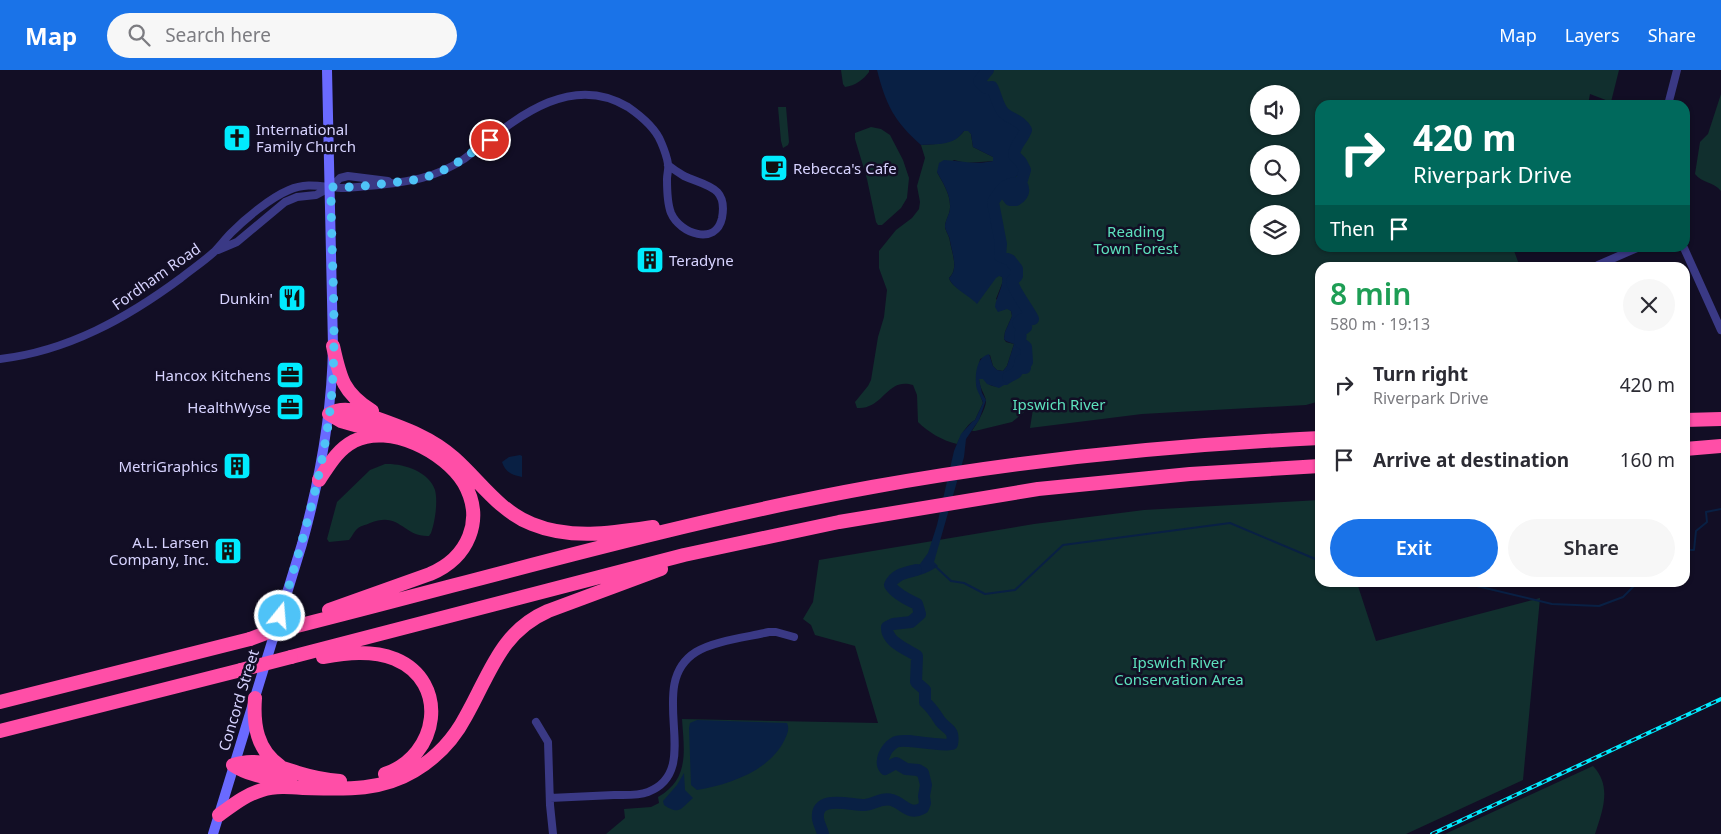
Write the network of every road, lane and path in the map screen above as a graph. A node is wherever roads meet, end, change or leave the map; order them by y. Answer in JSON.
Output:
{"nodes":[{"id":1,"x":328,"y":70,"type":"edge"},
{"id":2,"x":1677,"y":70,"type":"edge"},
{"id":3,"x":1669,"y":100,"type":"edge"},
{"id":4,"x":668,"y":165,"type":"junction"},
{"id":5,"x":403,"y":182,"type":"junction"},
{"id":6,"x":331,"y":187,"type":"junction"},
{"id":7,"x":1628,"y":252,"type":"edge"},
{"id":8,"x":1686,"y":252,"type":"edge"},
{"id":9,"x":1605,"y":262,"type":"edge"},
{"id":10,"x":1721,"y":330,"type":"edge"},
{"id":11,"x":333,"y":346,"type":"junction"},
{"id":12,"x":0,"y":359,"type":"edge"},
{"id":13,"x":329,"y":414,"type":"junction"},
{"id":14,"x":1721,"y":419,"type":"edge"},
{"id":15,"x":1690,"y":420,"type":"edge"},
{"id":16,"x":398,"y":432,"type":"junction"},
{"id":17,"x":1315,"y":438,"type":"edge"},
{"id":18,"x":1721,"y":446,"type":"edge"},
{"id":19,"x":1690,"y":448,"type":"edge"},
{"id":20,"x":1315,"y":466,"type":"edge"},
{"id":21,"x":318,"y":480,"type":"junction"},
{"id":22,"x":725,"y":517,"type":"junction"},
{"id":23,"x":730,"y":544,"type":"junction"},
{"id":24,"x":298,"y":624,"type":"junction"},
{"id":25,"x":794,"y":637,"type":"dead end"},
{"id":26,"x":291,"y":659,"type":"junction"},
{"id":27,"x":255,"y":698,"type":"junction"},
{"id":28,"x":0,"y":702,"type":"edge"},
{"id":29,"x":536,"y":722,"type":"dead end"},
{"id":30,"x":0,"y":731,"type":"edge"},
{"id":31,"x":234,"y":765,"type":"junction"},
{"id":32,"x":281,"y":767,"type":"junction"},
{"id":33,"x":324,"y":788,"type":"junction"},
{"id":34,"x":550,"y":798,"type":"junction"},
{"id":35,"x":219,"y":815,"type":"junction"},
{"id":36,"x":213,"y":834,"type":"edge"},
{"id":37,"x":553,"y":834,"type":"edge"}],
"edges":[{"from":1,"to":6,"type":"street","name":"Concord Street"},
{"from":2,"to":3,"type":"street"},
{"from":4,"to":4,"type":"street"},
{"from":4,"to":5,"type":"street"},
{"from":5,"to":6,"type":"street"},
{"from":5,"to":6,"type":"street","name":"Fordham Road"},
{"from":6,"to":11,"type":"street","name":"Concord Street"},
{"from":6,"to":12,"type":"street","name":"Fordham Road"},
{"from":7,"to":9,"type":"street"},
{"from":8,"to":10,"type":"street"},
{"from":11,"to":13,"type":"street","name":"Concord Street"},
{"from":11,"to":16,"type":"highway"},
{"from":13,"to":16,"type":"highway"},
{"from":13,"to":21,"type":"street","name":"Concord Street"},
{"from":14,"to":15,"type":"highway"},
{"from":16,"to":21,"type":"highway"},
{"from":16,"to":22,"type":"highway"},
{"from":16,"to":24,"type":"highway"},
{"from":17,"to":22,"type":"highway"},
{"from":18,"to":19,"type":"highway"},
{"from":20,"to":23,"type":"highway"},
{"from":21,"to":27,"type":"street","name":"Concord Street"},
{"from":22,"to":24,"type":"highway"},
{"from":23,"to":26,"type":"highway"},
{"from":23,"to":33,"type":"highway"},
{"from":24,"to":28,"type":"highway","bridge":true},
{"from":25,"to":34,"type":"street"},
{"from":26,"to":30,"type":"highway","bridge":true},
{"from":26,"to":32,"type":"highway"},
{"from":27,"to":31,"type":"street","name":"Concord Street"},
{"from":27,"to":32,"type":"highway"},
{"from":29,"to":34,"type":"street"},
{"from":31,"to":32,"type":"highway"},
{"from":31,"to":33,"type":"highway"},
{"from":31,"to":35,"type":"street","name":"Concord Street"},
{"from":33,"to":35,"type":"highway"},
{"from":34,"to":37,"type":"street"},
{"from":35,"to":36,"type":"street","name":"Concord Street"}]}
